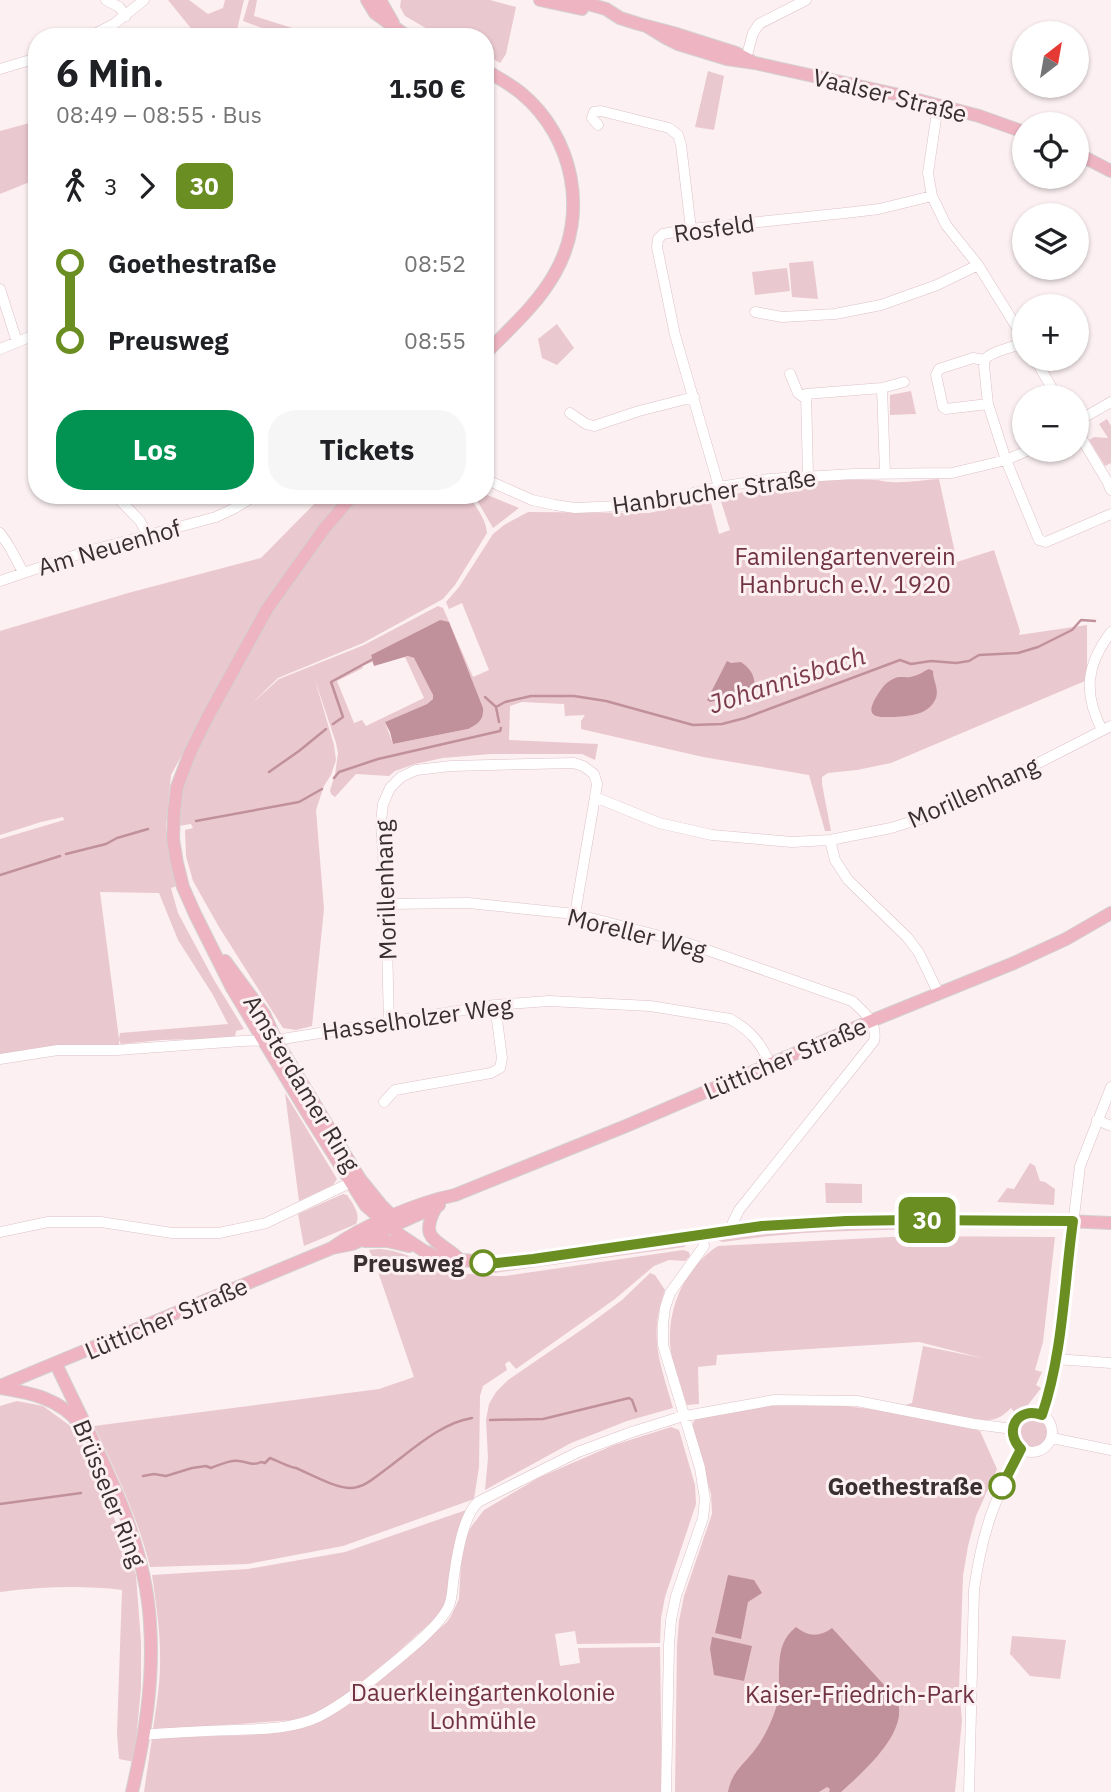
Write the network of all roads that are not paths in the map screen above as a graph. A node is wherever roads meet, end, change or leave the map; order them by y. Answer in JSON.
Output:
{"nodes":[{"id":1,"x":106,"y":0,"type":"edge"},
{"id":2,"x":144,"y":0,"type":"edge"},
{"id":3,"x":367,"y":0,"type":"edge"},
{"id":4,"x":380,"y":0,"type":"edge"},
{"id":5,"x":540,"y":0,"type":"edge"},
{"id":6,"x":806,"y":0,"type":"edge"},
{"id":7,"x":579,"y":2,"type":"edge"},
{"id":8,"x":387,"y":6,"type":"edge"},
{"id":9,"x":127,"y":16,"type":"junction"},
{"id":10,"x":107,"y":28,"type":"edge"},
{"id":11,"x":395,"y":28,"type":"edge"},
{"id":12,"x":399,"y":28,"type":"edge"},
{"id":13,"x":28,"y":61,"type":"edge"},
{"id":14,"x":748,"y":61,"type":"junction"},
{"id":15,"x":0,"y":69,"type":"edge"},
{"id":16,"x":494,"y":76,"type":"edge"},
{"id":17,"x":938,"y":105,"type":"junction"},
{"id":18,"x":597,"y":125,"type":"dead end"},
{"id":19,"x":1012,"y":127,"type":"edge"},
{"id":20,"x":1089,"y":160,"type":"edge"},
{"id":21,"x":1111,"y":171,"type":"edge"},
{"id":22,"x":932,"y":196,"type":"junction"},
{"id":23,"x":691,"y":229,"type":"junction"},
{"id":24,"x":978,"y":265,"type":"junction"},
{"id":25,"x":0,"y":289,"type":"edge"},
{"id":26,"x":755,"y":312,"type":"dead end"},
{"id":27,"x":1012,"y":321,"type":"edge"},
{"id":28,"x":28,"y":337,"type":"edge"},
{"id":29,"x":17,"y":341,"type":"junction"},
{"id":30,"x":494,"y":345,"type":"edge"},
{"id":31,"x":1012,"y":348,"type":"edge"},
{"id":32,"x":0,"y":349,"type":"edge"},
{"id":33,"x":984,"y":360,"type":"junction"},
{"id":34,"x":790,"y":374,"type":"dead end"},
{"id":35,"x":904,"y":382,"type":"dead end"},
{"id":36,"x":882,"y":387,"type":"junction"},
{"id":37,"x":694,"y":397,"type":"junction"},
{"id":38,"x":806,"y":399,"type":"junction"},
{"id":39,"x":1111,"y":402,"type":"edge"},
{"id":40,"x":988,"y":404,"type":"junction"},
{"id":41,"x":570,"y":413,"type":"dead end"},
{"id":42,"x":1089,"y":415,"type":"edge"},
{"id":43,"x":1089,"y":451,"type":"edge"},
{"id":44,"x":1012,"y":457,"type":"edge"},
{"id":45,"x":1006,"y":460,"type":"junction"},
{"id":46,"x":885,"y":473,"type":"junction"},
{"id":47,"x":808,"y":475,"type":"junction"},
{"id":48,"x":494,"y":483,"type":"edge"},
{"id":49,"x":719,"y":487,"type":"junction"},
{"id":50,"x":1111,"y":490,"type":"edge"},
{"id":51,"x":123,"y":504,"type":"edge"},
{"id":52,"x":241,"y":504,"type":"edge"},
{"id":53,"x":345,"y":504,"type":"edge"},
{"id":54,"x":1111,"y":514,"type":"edge"},
{"id":55,"x":0,"y":533,"type":"edge"},
{"id":56,"x":148,"y":536,"type":"junction"},
{"id":57,"x":23,"y":572,"type":"junction"},
{"id":58,"x":0,"y":581,"type":"edge"},
{"id":59,"x":1111,"y":632,"type":"edge"},
{"id":60,"x":1106,"y":728,"type":"edge"},
{"id":61,"x":594,"y":797,"type":"junction"},
{"id":62,"x":830,"y":840,"type":"junction"},
{"id":63,"x":386,"y":904,"type":"junction"},
{"id":64,"x":575,"y":914,"type":"junction"},
{"id":65,"x":1111,"y":914,"type":"edge"},
{"id":66,"x":939,"y":994,"type":"junction"},
{"id":67,"x":495,"y":1005,"type":"junction"},
{"id":68,"x":871,"y":1021,"type":"junction"},
{"id":69,"x":389,"y":1023,"type":"junction"},
{"id":70,"x":270,"y":1040,"type":"junction"},
{"id":71,"x":0,"y":1059,"type":"edge"},
{"id":72,"x":770,"y":1064,"type":"junction"},
{"id":73,"x":1111,"y":1087,"type":"edge"},
{"id":74,"x":384,"y":1102,"type":"dead end"},
{"id":75,"x":1097,"y":1120,"type":"junction"},
{"id":76,"x":1111,"y":1126,"type":"edge"},
{"id":77,"x":355,"y":1181,"type":"junction"},
{"id":78,"x":455,"y":1195,"type":"junction"},
{"id":79,"x":436,"y":1207,"type":"junction"},
{"id":80,"x":1073,"y":1221,"type":"junction"},
{"id":81,"x":392,"y":1222,"type":"junction"},
{"id":82,"x":1111,"y":1223,"type":"edge"},
{"id":83,"x":733,"y":1230,"type":"junction"},
{"id":84,"x":0,"y":1232,"type":"edge"},
{"id":85,"x":702,"y":1234,"type":"junction"},
{"id":86,"x":361,"y":1240,"type":"junction"},
{"id":87,"x":332,"y":1248,"type":"junction"},
{"id":88,"x":424,"y":1251,"type":"junction"},
{"id":89,"x":460,"y":1259,"type":"junction"},
{"id":90,"x":1056,"y":1359,"type":"junction"},
{"id":91,"x":1111,"y":1363,"type":"edge"},
{"id":92,"x":56,"y":1364,"type":"junction"},
{"id":93,"x":0,"y":1387,"type":"edge"},
{"id":94,"x":1042,"y":1415,"type":"junction"},
{"id":95,"x":684,"y":1416,"type":"junction"},
{"id":96,"x":1013,"y":1429,"type":"junction"},
{"id":97,"x":91,"y":1437,"type":"junction"},
{"id":98,"x":1052,"y":1438,"type":"junction"},
{"id":99,"x":1021,"y":1449,"type":"junction"},
{"id":100,"x":1111,"y":1450,"type":"edge"},
{"id":101,"x":144,"y":1735,"type":"junction"},
{"id":102,"x":132,"y":1792,"type":"edge"},
{"id":103,"x":666,"y":1792,"type":"edge"},
{"id":104,"x":969,"y":1792,"type":"edge"}],
"edges":[{"from":1,"to":9,"type":"street"},
{"from":2,"to":9,"type":"street"},
{"from":3,"to":11,"type":"main road"},
{"from":4,"to":8,"type":"main road"},
{"from":5,"to":7,"type":"main road","name":"Vaalser Straße"},
{"from":6,"to":14,"type":"street"},
{"from":7,"to":14,"type":"main road","name":"Vaalser Straße"},
{"from":8,"to":12,"type":"main road"},
{"from":9,"to":10,"type":"street"},
{"from":13,"to":15,"type":"street"},
{"from":14,"to":17,"type":"main road","name":"Vaalser Straße"},
{"from":16,"to":30,"type":"main road"},
{"from":17,"to":19,"type":"main road","name":"Vaalser Straße"},
{"from":17,"to":22,"type":"street"},
{"from":18,"to":23,"type":"street"},
{"from":20,"to":21,"type":"main road"},
{"from":22,"to":23,"type":"street","name":"Rosfeld"},
{"from":22,"to":24,"type":"street"},
{"from":23,"to":37,"type":"street","name":"Rosfeld"},
{"from":24,"to":26,"type":"street"},
{"from":24,"to":27,"type":"street"},
{"from":25,"to":29,"type":"street"},
{"from":28,"to":29,"type":"street"},
{"from":29,"to":32,"type":"street"},
{"from":31,"to":33,"type":"street"},
{"from":33,"to":40,"type":"street"},
{"from":33,"to":40,"type":"street"},
{"from":34,"to":38,"type":"street"},
{"from":35,"to":36,"type":"street"},
{"from":36,"to":38,"type":"street"},
{"from":36,"to":46,"type":"street"},
{"from":37,"to":41,"type":"street"},
{"from":37,"to":49,"type":"street","name":"Rosfeld"},
{"from":38,"to":47,"type":"street"},
{"from":39,"to":42,"type":"street"},
{"from":40,"to":45,"type":"street"},
{"from":43,"to":50,"type":"street"},
{"from":44,"to":45,"type":"street","name":"Hanbrucher Straße"},
{"from":45,"to":46,"type":"street","name":"Hanbrucher Straße"},
{"from":45,"to":54,"type":"street"},
{"from":46,"to":47,"type":"street","name":"Hanbrucher Straße"},
{"from":47,"to":49,"type":"street","name":"Hanbrucher Straße"},
{"from":48,"to":49,"type":"street","name":"Hanbrucher Straße"},
{"from":51,"to":56,"type":"street"},
{"from":52,"to":56,"type":"street","name":"Am Neuenhof"},
{"from":53,"to":70,"type":"main road","name":"Amsterdamer Ring"},
{"from":55,"to":57,"type":"street"},
{"from":56,"to":57,"type":"street","name":"Am Neuenhof"},
{"from":57,"to":58,"type":"street","name":"Am Neuenhof"},
{"from":59,"to":60,"type":"street"},
{"from":60,"to":62,"type":"street","name":"Morillenhang"},
{"from":61,"to":62,"type":"street","name":"Morillenhang"},
{"from":61,"to":63,"type":"street","name":"Morillenhang"},
{"from":61,"to":64,"type":"street"},
{"from":62,"to":66,"type":"street"},
{"from":63,"to":64,"type":"street","name":"Moreller Weg"},
{"from":63,"to":69,"type":"street","name":"Morillenhang"},
{"from":64,"to":68,"type":"street","name":"Moreller Weg"},
{"from":65,"to":66,"type":"main road","name":"Lütticher Straße"},
{"from":66,"to":68,"type":"main road","name":"Lütticher Straße"},
{"from":67,"to":69,"type":"street","name":"Hasselholzer Weg"},
{"from":67,"to":72,"type":"street","name":"Hasselholzer Weg"},
{"from":67,"to":74,"type":"street"},
{"from":68,"to":72,"type":"main road","name":"Lütticher Straße"},
{"from":68,"to":83,"type":"street"},
{"from":69,"to":70,"type":"street","name":"Hasselholzer Weg"},
{"from":70,"to":71,"type":"street","name":"Hasselholzer Weg"},
{"from":70,"to":77,"type":"main road","name":"Amsterdamer Ring"},
{"from":72,"to":78,"type":"main road","name":"Lütticher Straße"},
{"from":73,"to":75,"type":"street"},
{"from":75,"to":76,"type":"street"},
{"from":75,"to":80,"type":"street"},
{"from":77,"to":81,"type":"main road","name":"Amsterdamer Ring"},
{"from":77,"to":84,"type":"street"},
{"from":78,"to":79,"type":"main road","name":"Lütticher Straße"},
{"from":78,"to":81,"type":"main road","name":"Lütticher Straße"},
{"from":79,"to":81,"type":"main road","name":"Lütticher Straße"},
{"from":79,"to":89,"type":"main road"},
{"from":80,"to":82,"type":"main road"},
{"from":80,"to":83,"type":"main road"},
{"from":80,"to":90,"type":"street"},
{"from":81,"to":86,"type":"main road","name":"Lütticher Straße"},
{"from":81,"to":87,"type":"main road","name":"Lütticher Straße"},
{"from":81,"to":88,"type":"main road"},
{"from":81,"to":89,"type":"main road"},
{"from":83,"to":85,"type":"main road"},
{"from":85,"to":89,"type":"main road"},
{"from":85,"to":95,"type":"street"},
{"from":86,"to":87,"type":"main road","name":"Lütticher Straße"},
{"from":86,"to":88,"type":"main road"},
{"from":87,"to":92,"type":"main road","name":"Lütticher Straße"},
{"from":88,"to":89,"type":"main road"},
{"from":90,"to":91,"type":"street"},
{"from":90,"to":94,"type":"street"},
{"from":92,"to":93,"type":"main road","name":"Lütticher Straße"},
{"from":92,"to":97,"type":"main road","name":"Brüsseler Ring"},
{"from":93,"to":97,"type":"main road"},
{"from":94,"to":96,"type":"street"},
{"from":94,"to":98,"type":"street"},
{"from":95,"to":96,"type":"street"},
{"from":95,"to":101,"type":"street"},
{"from":95,"to":103,"type":"street"},
{"from":96,"to":99,"type":"street"},
{"from":97,"to":101,"type":"main road","name":"Brüsseler Ring"},
{"from":98,"to":99,"type":"street"},
{"from":98,"to":100,"type":"street"},
{"from":99,"to":104,"type":"street"},
{"from":101,"to":102,"type":"main road","name":"Brüsseler Ring"}]}
